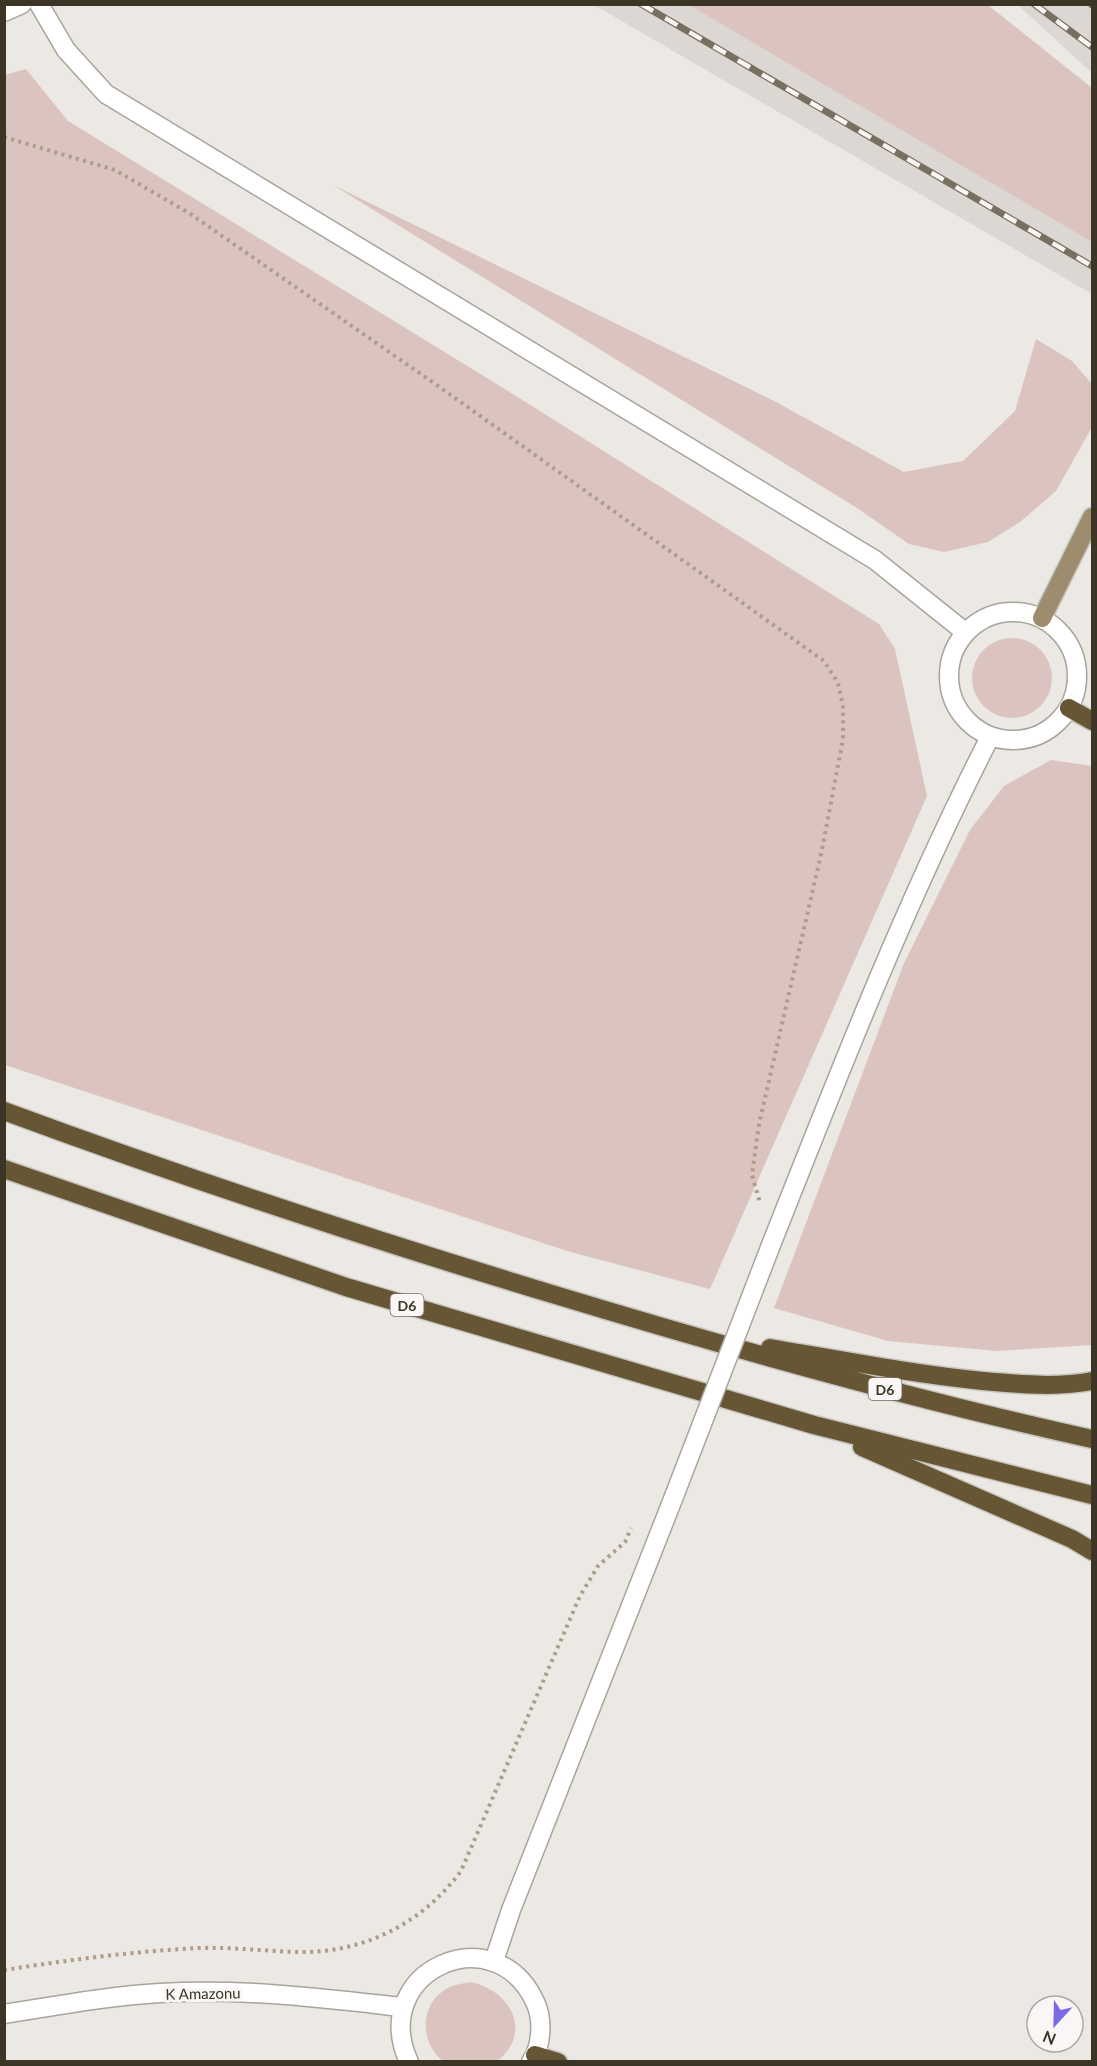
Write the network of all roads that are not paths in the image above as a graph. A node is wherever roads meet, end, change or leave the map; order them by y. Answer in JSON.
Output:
{"nodes":[{"id":1,"x":22,"y":4,"type":"edge"},
{"id":2,"x":39,"y":4,"type":"edge"},
{"id":3,"x":4,"y":12,"type":"edge"},
{"id":4,"x":1092,"y":517,"type":"edge"},
{"id":5,"x":1042,"y":618,"type":"junction"},
{"id":6,"x":965,"y":632,"type":"junction"},
{"id":7,"x":1069,"y":708,"type":"junction"},
{"id":8,"x":1092,"y":721,"type":"edge"},
{"id":9,"x":990,"y":736,"type":"junction"},
{"id":10,"x":4,"y":1111,"type":"edge"},
{"id":11,"x":4,"y":1170,"type":"edge"},
{"id":12,"x":679,"y":1333,"type":"junction"},
{"id":13,"x":1092,"y":1382,"type":"edge"},
{"id":14,"x":814,"y":1425,"type":"junction"},
{"id":15,"x":1092,"y":1439,"type":"edge"},
{"id":16,"x":1092,"y":1495,"type":"edge"},
{"id":17,"x":1092,"y":1551,"type":"edge"},
{"id":18,"x":494,"y":1961,"type":"junction"},
{"id":19,"x":402,"y":2007,"type":"junction"},
{"id":20,"x":4,"y":2014,"type":"edge"},
{"id":21,"x":533,"y":2058,"type":"edge"},
{"id":22,"x":409,"y":2061,"type":"edge"},
{"id":23,"x":558,"y":2061,"type":"edge"}],
"edges":[{"from":1,"to":3,"type":"street"},
{"from":2,"to":6,"type":"street"},
{"from":4,"to":5,"type":"main road"},
{"from":5,"to":6,"type":"street"},
{"from":5,"to":7,"type":"street"},
{"from":6,"to":9,"type":"street"},
{"from":7,"to":8,"type":"highway"},
{"from":7,"to":9,"type":"street"},
{"from":9,"to":18,"type":"street","bridge":true},
{"from":10,"to":12,"type":"highway","number":"D6"},
{"from":11,"to":14,"type":"highway","number":"D6"},
{"from":12,"to":13,"type":"highway"},
{"from":12,"to":15,"type":"highway","number":"D6"},
{"from":14,"to":16,"type":"highway","number":"D6"},
{"from":14,"to":17,"type":"highway"},
{"from":18,"to":19,"type":"street"},
{"from":18,"to":21,"type":"street"},
{"from":19,"to":20,"type":"street","name":"K Amazonu"},
{"from":19,"to":22,"type":"street"},
{"from":21,"to":23,"type":"highway"}]}
